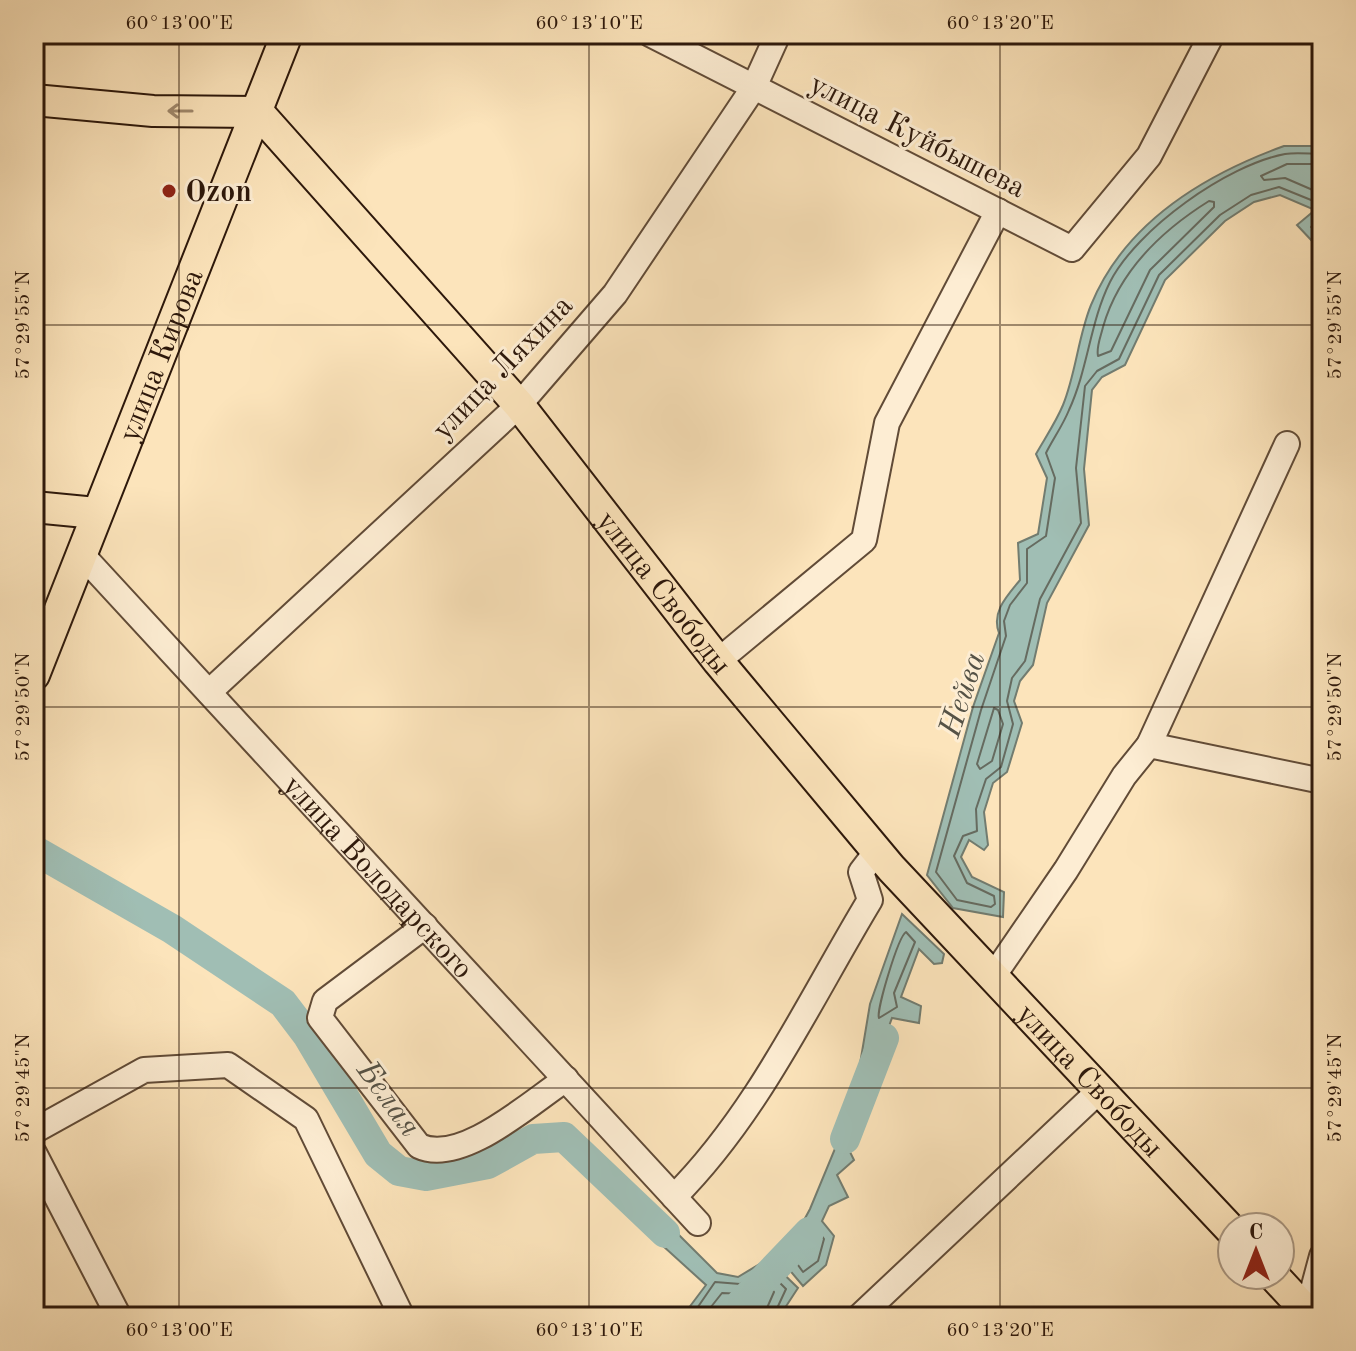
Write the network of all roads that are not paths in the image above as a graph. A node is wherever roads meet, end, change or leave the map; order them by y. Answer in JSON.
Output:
{"nodes":[{"id":1,"x":287,"y":34,"type":"edge"},
{"id":2,"x":650,"y":34,"type":"edge"},
{"id":3,"x":778,"y":34,"type":"edge"},
{"id":4,"x":1212,"y":34,"type":"edge"},
{"id":5,"x":754,"y":87,"type":"junction"},
{"id":6,"x":34,"y":100,"type":"edge"},
{"id":7,"x":258,"y":112,"type":"junction"},
{"id":8,"x":998,"y":211,"type":"junction"},
{"id":9,"x":519,"y":405,"type":"junction"},
{"id":10,"x":1287,"y":444,"type":"dead end"},
{"id":11,"x":34,"y":507,"type":"edge"},
{"id":12,"x":96,"y":513,"type":"junction"},
{"id":13,"x":83,"y":556,"type":"junction"},
{"id":14,"x":718,"y":661,"type":"junction"},
{"id":15,"x":34,"y":675,"type":"edge"},
{"id":16,"x":209,"y":692,"type":"junction"},
{"id":17,"x":1149,"y":745,"type":"junction"},
{"id":18,"x":1322,"y":781,"type":"edge"},
{"id":19,"x":884,"y":860,"type":"junction"},
{"id":20,"x":425,"y":926,"type":"junction"},
{"id":21,"x":992,"y":978,"type":"junction"},
{"id":22,"x":566,"y":1079,"type":"junction"},
{"id":23,"x":1100,"y":1090,"type":"junction"},
{"id":24,"x":34,"y":1131,"type":"edge"},
{"id":25,"x":34,"y":1153,"type":"edge"},
{"id":26,"x":674,"y":1197,"type":"junction"},
{"id":27,"x":1216,"y":1214,"type":"edge"},
{"id":28,"x":698,"y":1223,"type":"dead end"},
{"id":29,"x":1322,"y":1256,"type":"edge"},
{"id":30,"x":1288,"y":1291,"type":"edge"},
{"id":31,"x":1310,"y":1314,"type":"edge"},
{"id":32,"x":119,"y":1317,"type":"edge"},
{"id":33,"x":402,"y":1317,"type":"edge"},
{"id":34,"x":859,"y":1317,"type":"edge"}],
"edges":[{"from":1,"to":7,"type":"main road","name":"улица Кирова"},
{"from":2,"to":5,"type":"street","name":"улица Куйбышева"},
{"from":3,"to":5,"type":"street","name":"улица Ляхина"},
{"from":4,"to":8,"type":"street","name":"улица Куйбышева"},
{"from":5,"to":8,"type":"street","name":"улица Куйбышева"},
{"from":5,"to":9,"type":"street","name":"улица Ляхина"},
{"from":7,"to":6,"type":"main road","one_way":true},
{"from":7,"to":9,"type":"main road","name":"улица Свободы"},
{"from":7,"to":12,"type":"main road","name":"улица Кирова"},
{"from":8,"to":14,"type":"street"},
{"from":9,"to":14,"type":"main road","name":"улица Свободы"},
{"from":9,"to":16,"type":"street","name":"улица Ляхина"},
{"from":10,"to":17,"type":"street"},
{"from":11,"to":12,"type":"main road"},
{"from":12,"to":13,"type":"main road","name":"улица Кирова"},
{"from":13,"to":15,"type":"main road","name":"улица Кирова"},
{"from":13,"to":16,"type":"street","name":"улица Володарского"},
{"from":14,"to":19,"type":"main road","name":"улица Свободы"},
{"from":16,"to":20,"type":"street","name":"улица Володарского"},
{"from":17,"to":18,"type":"street"},
{"from":17,"to":21,"type":"street"},
{"from":19,"to":21,"type":"main road","name":"улица Свободы"},
{"from":19,"to":26,"type":"street"},
{"from":20,"to":22,"type":"street","name":"улица Володарского"},
{"from":20,"to":22,"type":"street"},
{"from":21,"to":23,"type":"main road","name":"улица Свободы"},
{"from":22,"to":26,"type":"street","name":"улица Володарского"},
{"from":23,"to":27,"type":"main road","name":"улица Свободы"},
{"from":23,"to":34,"type":"street"},
{"from":24,"to":33,"type":"street"},
{"from":25,"to":32,"type":"street"},
{"from":26,"to":28,"type":"street","name":"улица Володарского"},
{"from":29,"to":31,"type":"street"},
{"from":30,"to":31,"type":"main road"}]}
